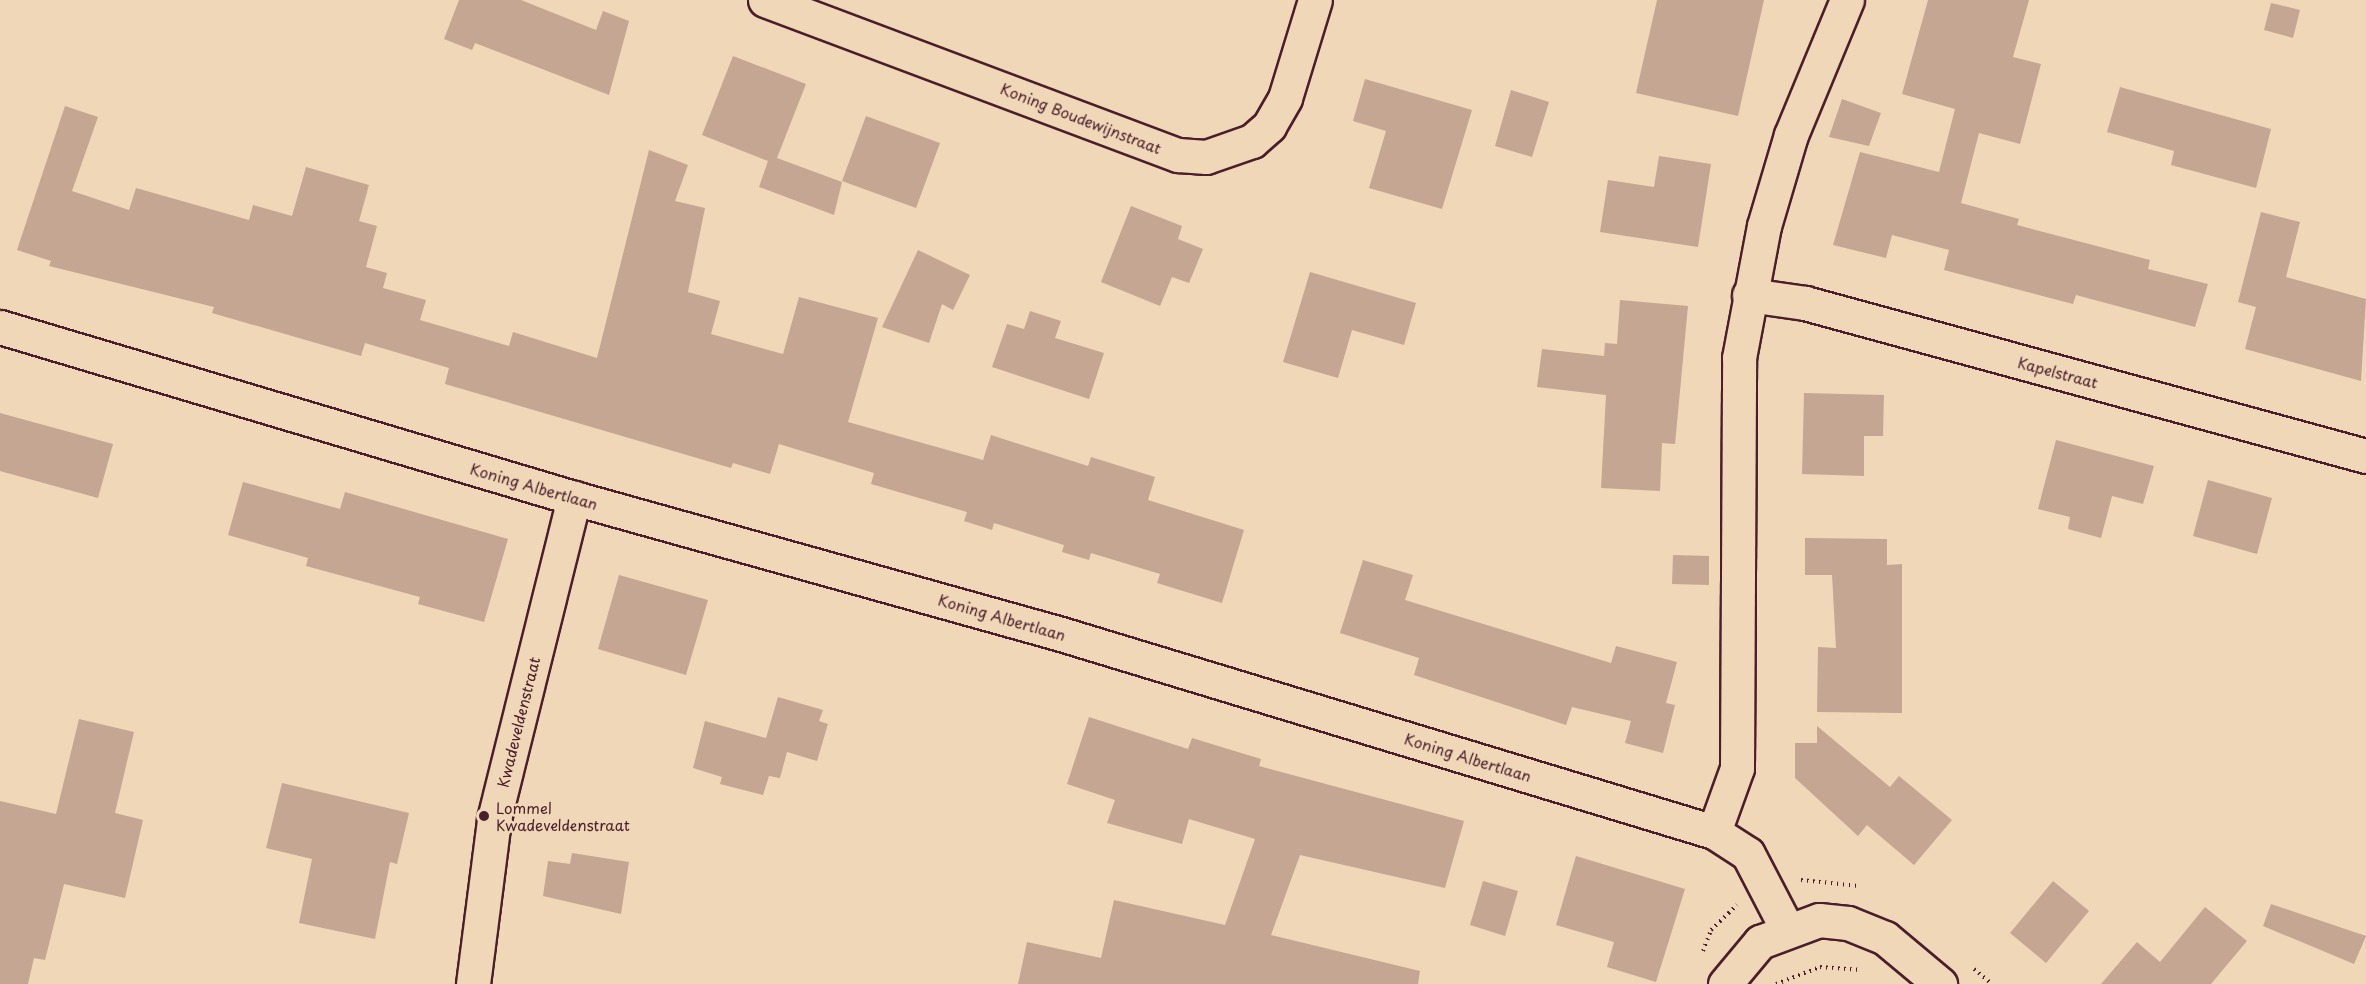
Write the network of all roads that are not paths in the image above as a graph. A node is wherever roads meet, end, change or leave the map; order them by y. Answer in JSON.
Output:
{"nodes":[{"id":1,"x":765,"y":0,"type":"edge"},
{"id":2,"x":1315,"y":0,"type":"edge"},
{"id":3,"x":1847,"y":0,"type":"edge"},
{"id":4,"x":1749,"y":295,"type":"junction"},
{"id":5,"x":0,"y":327,"type":"edge"},
{"id":6,"x":2366,"y":456,"type":"edge"},
{"id":7,"x":574,"y":498,"type":"junction"},
{"id":8,"x":1714,"y":832,"type":"junction"},
{"id":9,"x":1787,"y":929,"type":"junction"},
{"id":10,"x":473,"y":984,"type":"edge"},
{"id":11,"x":1725,"y":984,"type":"edge"},
{"id":12,"x":1940,"y":984,"type":"edge"}],
"edges":[{"from":1,"to":2,"type":"street","name":"Koning Boudewijnstraat"},
{"from":3,"to":4,"type":"street"},
{"from":4,"to":6,"type":"street","name":"Kapelstraat"},
{"from":4,"to":8,"type":"street"},
{"from":5,"to":7,"type":"street","name":"Koning Albertlaan"},
{"from":7,"to":8,"type":"street","name":"Koning Albertlaan"},
{"from":7,"to":10,"type":"street","name":"Kwadeveldenstraat"},
{"from":8,"to":9,"type":"street","name":"Koning Albertlaan"},
{"from":9,"to":11,"type":"street"},
{"from":9,"to":12,"type":"street"}]}
